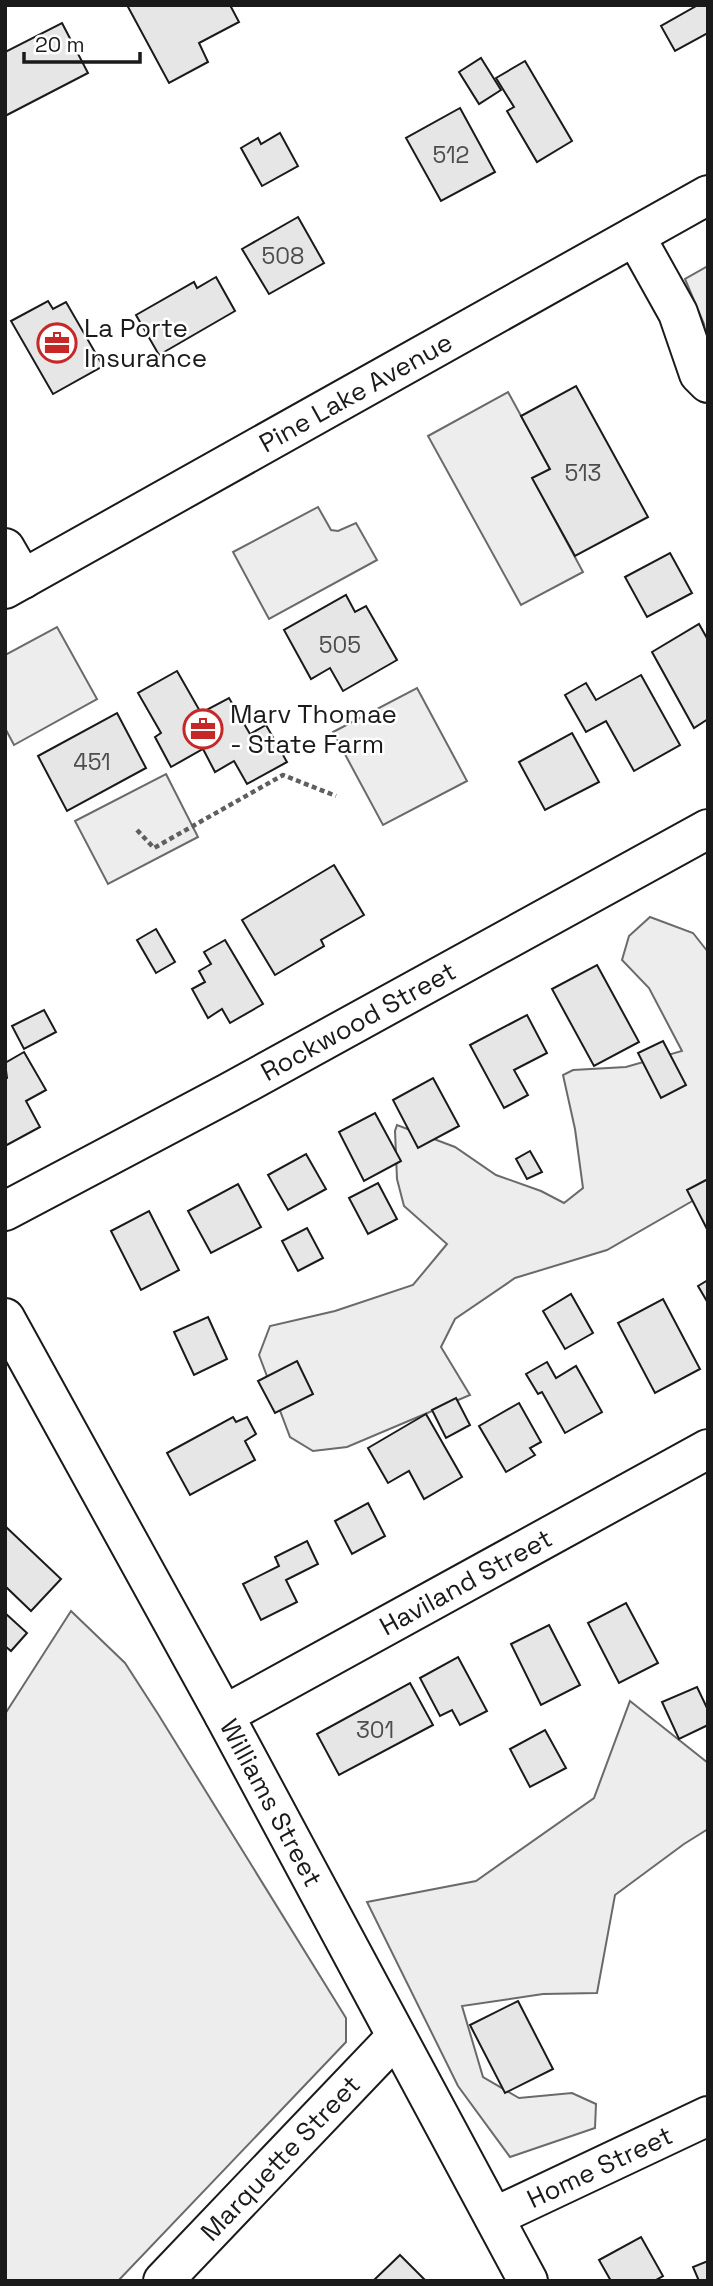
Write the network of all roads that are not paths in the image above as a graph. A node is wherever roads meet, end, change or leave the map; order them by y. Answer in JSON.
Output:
{"nodes":[{"id":1,"x":708,"y":195,"type":"edge"},
{"id":2,"x":635,"y":236,"type":"junction"},
{"id":3,"x":708,"y":383,"type":"edge"},
{"id":4,"x":11,"y":572,"type":"edge"},
{"id":5,"x":708,"y":829,"type":"edge"},
{"id":6,"x":5,"y":1211,"type":"edge"},
{"id":7,"x":7,"y":1326,"type":"edge"},
{"id":8,"x":708,"y":1450,"type":"edge"},
{"id":9,"x":224,"y":1715,"type":"junction"},
{"id":10,"x":396,"y":2037,"type":"junction"},
{"id":11,"x":708,"y":2116,"type":"edge"},
{"id":12,"x":494,"y":2217,"type":"junction"},
{"id":13,"x":163,"y":2281,"type":"edge"},
{"id":14,"x":528,"y":2281,"type":"edge"}],
"edges":[{"from":1,"to":2,"type":"street","name":"Pine Lake Avenue"},
{"from":2,"to":3,"type":"street"},
{"from":2,"to":4,"type":"street","name":"Pine Lake Avenue"},
{"from":5,"to":6,"type":"street","name":"Rockwood Street"},
{"from":7,"to":9,"type":"street","name":"Williams Street"},
{"from":8,"to":9,"type":"street","name":"Haviland Street"},
{"from":9,"to":10,"type":"street","name":"Williams Street"},
{"from":10,"to":12,"type":"street","name":"Williams Street"},
{"from":10,"to":13,"type":"street","name":"Marquette Street"},
{"from":11,"to":12,"type":"street","name":"Home Street"},
{"from":12,"to":14,"type":"street","name":"Williams Street"}]}
